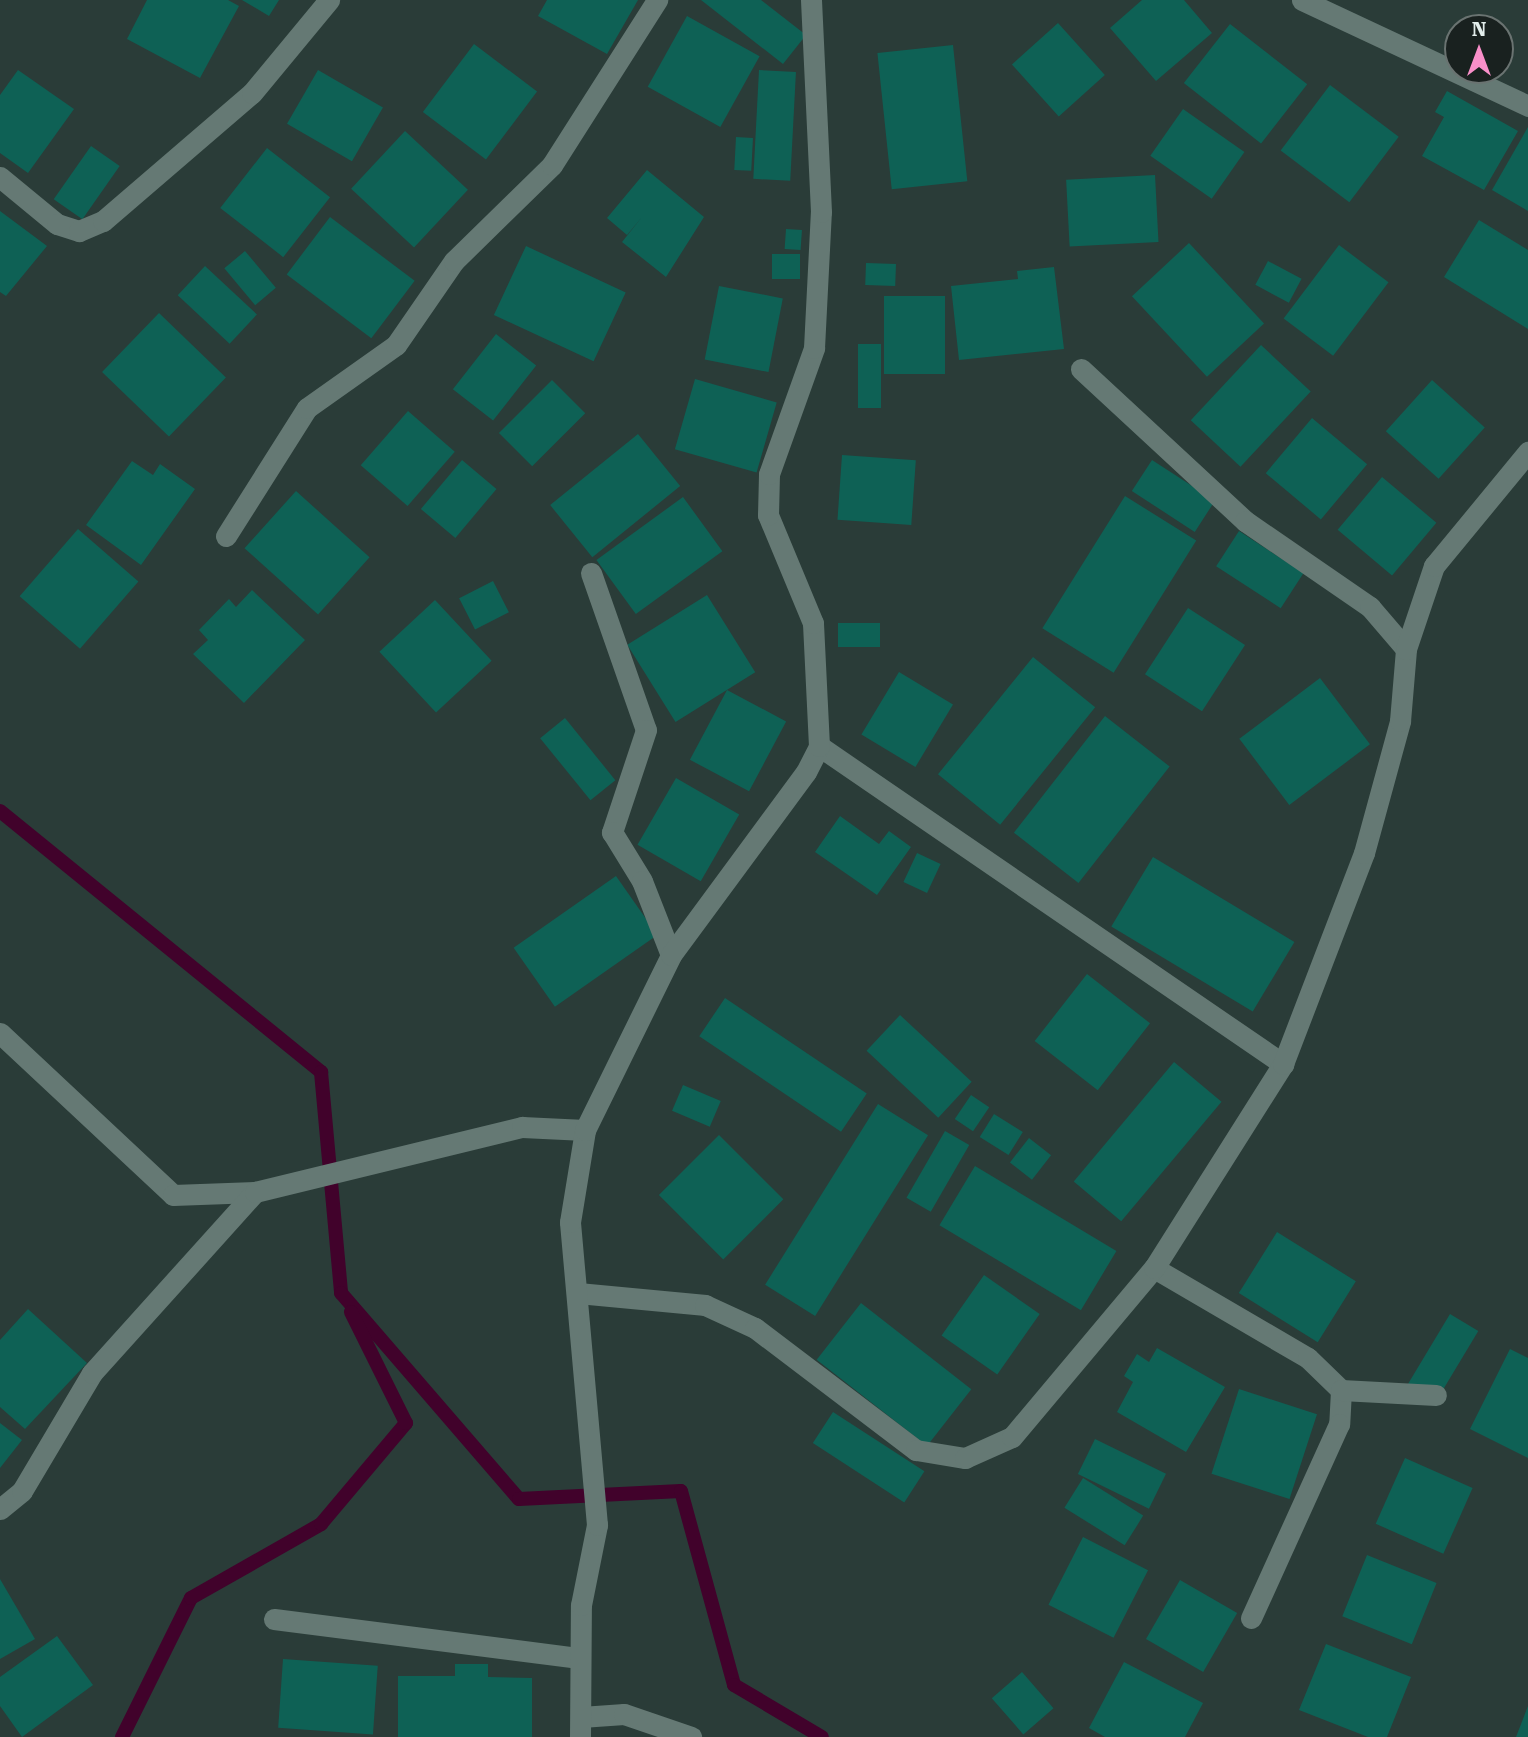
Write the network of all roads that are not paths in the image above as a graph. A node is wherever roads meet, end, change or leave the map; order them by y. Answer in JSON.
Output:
{"nodes":[{"id":1,"x":328,"y":0,"type":"edge"},
{"id":2,"x":657,"y":0,"type":"edge"},
{"id":3,"x":811,"y":0,"type":"edge"},
{"id":4,"x":1302,"y":0,"type":"edge"},
{"id":5,"x":1528,"y":106,"type":"edge"},
{"id":6,"x":0,"y":177,"type":"edge"},
{"id":7,"x":1081,"y":369,"type":"dead end"},
{"id":8,"x":1528,"y":452,"type":"edge"},
{"id":9,"x":226,"y":536,"type":"dead end"},
{"id":10,"x":591,"y":573,"type":"dead end"},
{"id":11,"x":1406,"y":649,"type":"junction"},
{"id":12,"x":819,"y":746,"type":"junction"},
{"id":13,"x":671,"y":955,"type":"junction"},
{"id":14,"x":0,"y":1033,"type":"edge"},
{"id":15,"x":1283,"y":1064,"type":"junction"},
{"id":16,"x":585,"y":1130,"type":"junction"},
{"id":17,"x":255,"y":1192,"type":"junction"},
{"id":18,"x":1154,"y":1268,"type":"junction"},
{"id":19,"x":578,"y":1293,"type":"junction"},
{"id":20,"x":1341,"y":1390,"type":"junction"},
{"id":21,"x":1436,"y":1395,"type":"dead end"},
{"id":22,"x":0,"y":1509,"type":"edge"},
{"id":23,"x":1251,"y":1618,"type":"dead end"},
{"id":24,"x":274,"y":1619,"type":"dead end"},
{"id":25,"x":580,"y":1658,"type":"junction"},
{"id":26,"x":580,"y":1727,"type":"edge"},
{"id":27,"x":691,"y":1737,"type":"edge"}],
"edges":[{"from":1,"to":6,"type":"street"},
{"from":2,"to":9,"type":"street"},
{"from":3,"to":12,"type":"street"},
{"from":4,"to":5,"type":"street"},
{"from":7,"to":11,"type":"street"},
{"from":8,"to":11,"type":"street"},
{"from":10,"to":13,"type":"street"},
{"from":11,"to":15,"type":"street"},
{"from":12,"to":13,"type":"street"},
{"from":12,"to":15,"type":"street"},
{"from":13,"to":16,"type":"street"},
{"from":14,"to":17,"type":"street"},
{"from":15,"to":18,"type":"street"},
{"from":16,"to":17,"type":"street"},
{"from":16,"to":19,"type":"street"},
{"from":17,"to":22,"type":"street"},
{"from":18,"to":19,"type":"street"},
{"from":18,"to":20,"type":"street"},
{"from":19,"to":25,"type":"street"},
{"from":20,"to":21,"type":"street"},
{"from":20,"to":23,"type":"street"},
{"from":24,"to":25,"type":"street"},
{"from":25,"to":26,"type":"street"},
{"from":26,"to":27,"type":"street"}]}
